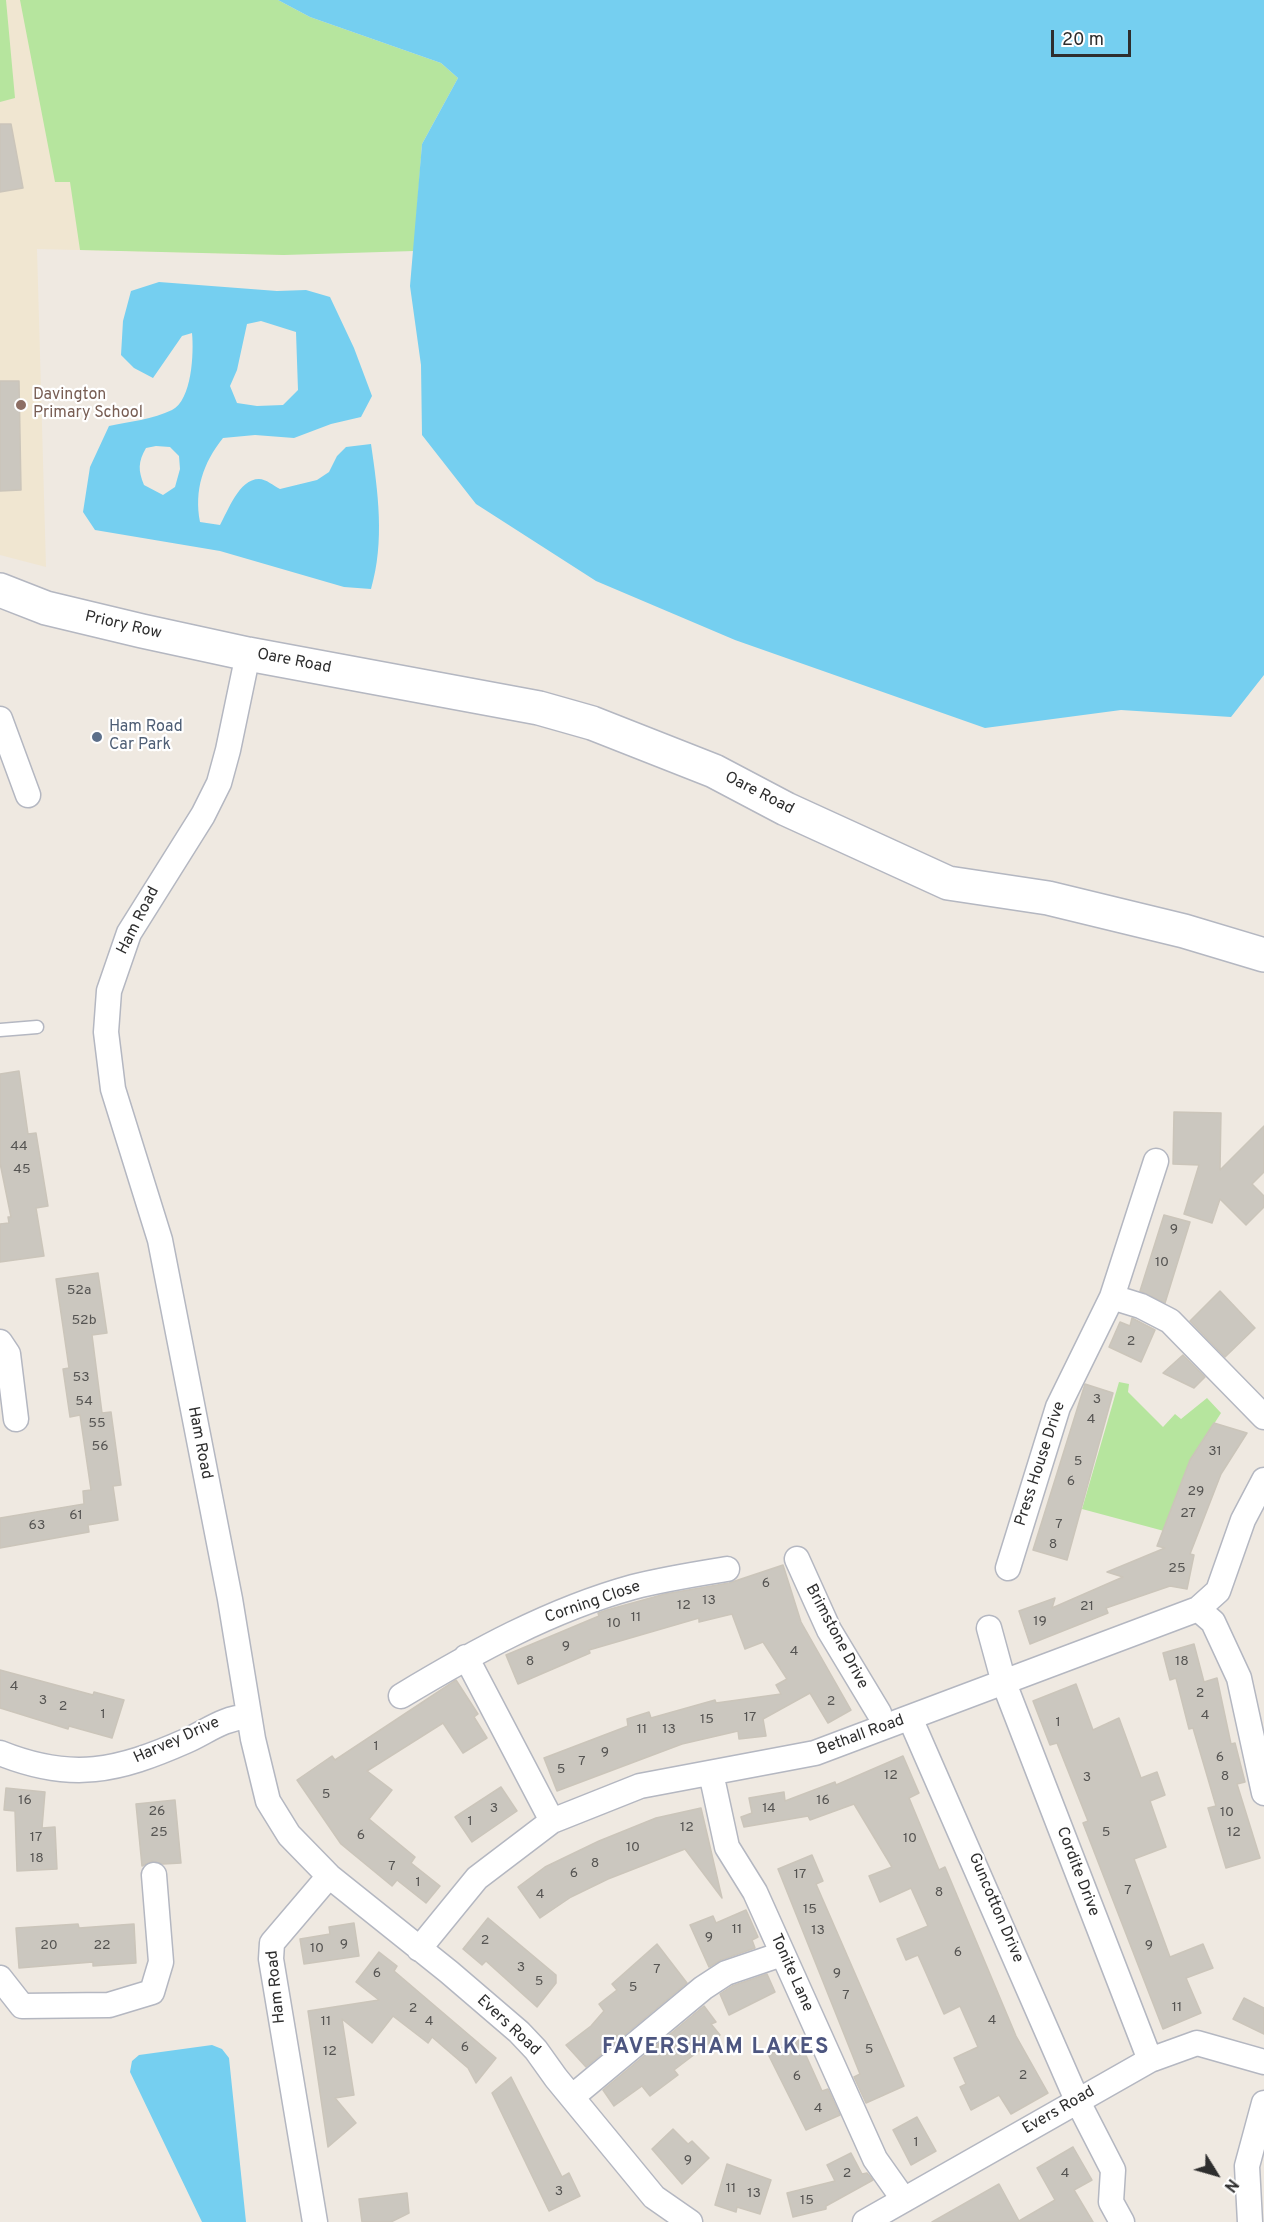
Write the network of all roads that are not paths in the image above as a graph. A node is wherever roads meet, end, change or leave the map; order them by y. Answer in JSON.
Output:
{"nodes":[{"id":1,"x":0,"y":590,"type":"edge"},
{"id":2,"x":248,"y":654,"type":"junction"},
{"id":3,"x":0,"y":719,"type":"edge"},
{"id":4,"x":28,"y":795,"type":"dead end"},
{"id":5,"x":1264,"y":955,"type":"edge"},
{"id":6,"x":37,"y":1027,"type":"dead end"},
{"id":7,"x":0,"y":1030,"type":"edge"},
{"id":8,"x":1156,"y":1161,"type":"dead end"},
{"id":9,"x":1112,"y":1297,"type":"junction"},
{"id":10,"x":0,"y":1342,"type":"edge"},
{"id":11,"x":1264,"y":1417,"type":"edge"},
{"id":12,"x":16,"y":1419,"type":"dead end"},
{"id":13,"x":1264,"y":1480,"type":"edge"},
{"id":14,"x":797,"y":1558,"type":"dead end"},
{"id":15,"x":1008,"y":1568,"type":"dead end"},
{"id":16,"x":727,"y":1569,"type":"dead end"},
{"id":17,"x":1198,"y":1609,"type":"junction"},
{"id":18,"x":989,"y":1628,"type":"dead end"},
{"id":19,"x":466,"y":1657,"type":"junction"},
{"id":20,"x":1004,"y":1683,"type":"junction"},
{"id":21,"x":402,"y":1696,"type":"dead end"},
{"id":22,"x":879,"y":1713,"type":"dead end"},
{"id":23,"x":249,"y":1716,"type":"junction"},
{"id":24,"x":910,"y":1718,"type":"junction"},
{"id":25,"x":0,"y":1753,"type":"edge"},
{"id":26,"x":711,"y":1773,"type":"junction"},
{"id":27,"x":1264,"y":1793,"type":"edge"},
{"id":28,"x":552,"y":1821,"type":"junction"},
{"id":29,"x":154,"y":1875,"type":"dead end"},
{"id":30,"x":329,"y":1876,"type":"junction"},
{"id":31,"x":419,"y":1949,"type":"junction"},
{"id":32,"x":782,"y":1954,"type":"junction"},
{"id":33,"x":0,"y":1978,"type":"edge"},
{"id":34,"x":1150,"y":2060,"type":"junction"},
{"id":35,"x":1264,"y":2062,"type":"edge"},
{"id":36,"x":572,"y":2097,"type":"junction"},
{"id":37,"x":1077,"y":2100,"type":"junction"},
{"id":38,"x":1264,"y":2103,"type":"edge"},
{"id":39,"x":904,"y":2200,"type":"junction"},
{"id":40,"x":315,"y":2222,"type":"edge"},
{"id":41,"x":690,"y":2222,"type":"edge"},
{"id":42,"x":865,"y":2222,"type":"edge"},
{"id":43,"x":1122,"y":2222,"type":"edge"},
{"id":44,"x":1250,"y":2222,"type":"edge"}],
"edges":[{"from":1,"to":2,"type":"street","name":"Priory Row"},
{"from":2,"to":5,"type":"street","name":"Oare Road"},
{"from":2,"to":23,"type":"street","name":"Ham Road"},
{"from":3,"to":4,"type":"street"},
{"from":6,"to":7,"type":"lane"},
{"from":8,"to":9,"type":"street","name":"Press House Drive"},
{"from":9,"to":11,"type":"street"},
{"from":9,"to":15,"type":"street","name":"Press House Drive"},
{"from":10,"to":12,"type":"street"},
{"from":13,"to":17,"type":"street","name":"Bethall Road"},
{"from":14,"to":22,"type":"street","name":"Brimstone Drive"},
{"from":16,"to":19,"type":"street","name":"Corning Close"},
{"from":17,"to":20,"type":"street","name":"Bethall Road"},
{"from":17,"to":27,"type":"street"},
{"from":18,"to":20,"type":"street","name":"Cordite Drive"},
{"from":19,"to":21,"type":"street","name":"Corning Close"},
{"from":19,"to":28,"type":"street"},
{"from":20,"to":24,"type":"street","name":"Bethall Road"},
{"from":20,"to":34,"type":"street","name":"Cordite Drive"},
{"from":23,"to":25,"type":"street","name":"Harvey Drive"},
{"from":23,"to":30,"type":"street","name":"Ham Road"},
{"from":24,"to":26,"type":"street","name":"Bethall Road"},
{"from":24,"to":37,"type":"street","name":"Guncotton Drive"},
{"from":26,"to":28,"type":"street","name":"Bethall Road"},
{"from":26,"to":32,"type":"street","name":"Tonite Lane"},
{"from":28,"to":31,"type":"street","name":"Bethall Road"},
{"from":29,"to":33,"type":"street"},
{"from":30,"to":31,"type":"street","name":"Evers Road"},
{"from":30,"to":40,"type":"street","name":"Ham Road"},
{"from":31,"to":36,"type":"street","name":"Evers Road"},
{"from":32,"to":36,"type":"street"},
{"from":32,"to":39,"type":"street","name":"Tonite Lane"},
{"from":34,"to":35,"type":"street","name":"Evers Road"},
{"from":34,"to":37,"type":"street","name":"Evers Road"},
{"from":36,"to":41,"type":"street","name":"Evers Road"},
{"from":37,"to":39,"type":"street","name":"Evers Road"},
{"from":37,"to":43,"type":"street","name":"Guncotton Drive"},
{"from":38,"to":44,"type":"street"},
{"from":39,"to":42,"type":"street","name":"Evers Road"}]}
